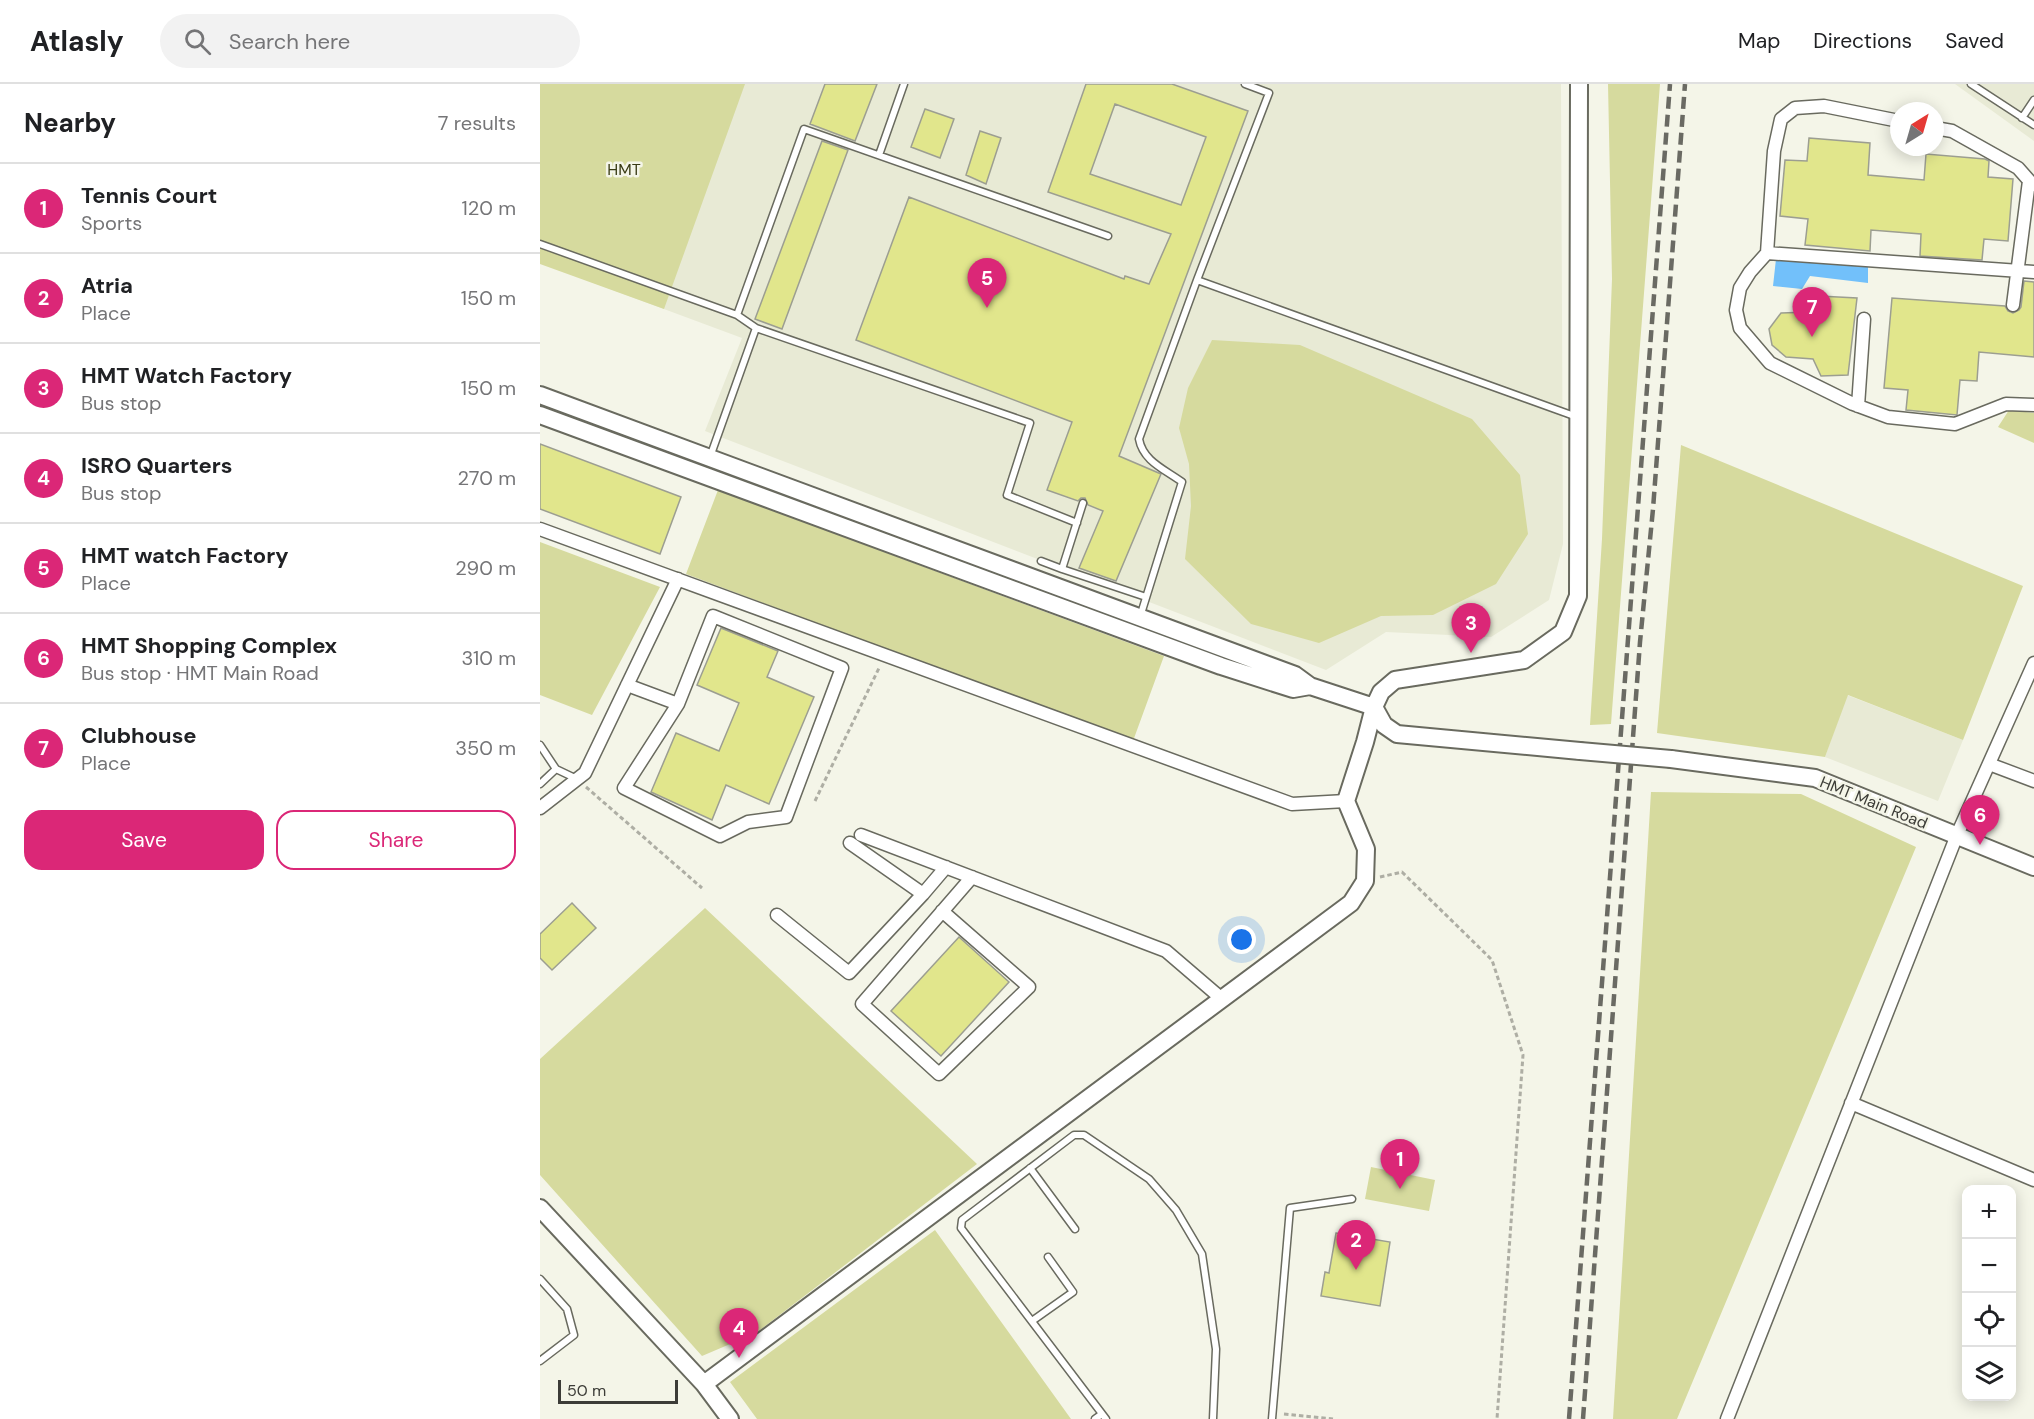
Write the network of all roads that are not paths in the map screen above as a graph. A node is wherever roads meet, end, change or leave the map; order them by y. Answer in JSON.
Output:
{"nodes":[{"id":1,"x":904,"y":84,"type":"edge"},
{"id":2,"x":1245,"y":84,"type":"edge"},
{"id":3,"x":1579,"y":84,"type":"edge"},
{"id":4,"x":1971,"y":84,"type":"edge"},
{"id":5,"x":2034,"y":100,"type":"edge"},
{"id":6,"x":2022,"y":118,"type":"junction"},
{"id":7,"x":1890,"y":119,"type":"edge"},
{"id":8,"x":2034,"y":126,"type":"edge"},
{"id":9,"x":1944,"y":130,"type":"edge"},
{"id":10,"x":879,"y":155,"type":"junction"},
{"id":11,"x":2031,"y":183,"type":"edge"},
{"id":12,"x":1108,"y":236,"type":"dead end"},
{"id":13,"x":540,"y":244,"type":"edge"},
{"id":14,"x":1767,"y":253,"type":"junction"},
{"id":15,"x":2018,"y":271,"type":"junction"},
{"id":16,"x":2034,"y":272,"type":"edge"},
{"id":17,"x":1197,"y":280,"type":"junction"},
{"id":18,"x":2013,"y":305,"type":"dead end"},
{"id":19,"x":737,"y":315,"type":"junction"},
{"id":20,"x":1864,"y":319,"type":"dead end"},
{"id":21,"x":756,"y":328,"type":"junction"},
{"id":22,"x":540,"y":395,"type":"edge"},
{"id":23,"x":2034,"y":405,"type":"edge"},
{"id":24,"x":1858,"y":406,"type":"junction"},
{"id":25,"x":540,"y":415,"type":"edge"},
{"id":26,"x":1577,"y":417,"type":"junction"},
{"id":27,"x":710,"y":459,"type":"junction"},
{"id":28,"x":1083,"y":503,"type":"dead end"},
{"id":29,"x":1077,"y":523,"type":"junction"},
{"id":30,"x":540,"y":529,"type":"edge"},
{"id":31,"x":1041,"y":561,"type":"dead end"},
{"id":32,"x":1062,"y":569,"type":"junction"},
{"id":33,"x":678,"y":579,"type":"junction"},
{"id":34,"x":1146,"y":597,"type":"junction"},
{"id":35,"x":1140,"y":618,"type":"junction"},
{"id":36,"x":2034,"y":663,"type":"edge"},
{"id":37,"x":627,"y":685,"type":"junction"},
{"id":38,"x":1310,"y":686,"type":"junction"},
{"id":39,"x":678,"y":704,"type":"junction"},
{"id":40,"x":1374,"y":707,"type":"junction"},
{"id":41,"x":540,"y":744,"type":"edge"},
{"id":42,"x":1989,"y":764,"type":"junction"},
{"id":43,"x":556,"y":769,"type":"junction"},
{"id":44,"x":577,"y":779,"type":"junction"},
{"id":45,"x":2034,"y":782,"type":"edge"},
{"id":46,"x":540,"y":784,"type":"edge"},
{"id":47,"x":1346,"y":801,"type":"junction"},
{"id":48,"x":540,"y":808,"type":"edge"},
{"id":49,"x":861,"y":835,"type":"dead end"},
{"id":50,"x":1957,"y":835,"type":"junction"},
{"id":51,"x":850,"y":843,"type":"dead end"},
{"id":52,"x":946,"y":867,"type":"junction"},
{"id":53,"x":2034,"y":867,"type":"edge"},
{"id":54,"x":972,"y":878,"type":"junction"},
{"id":55,"x":922,"y":894,"type":"junction"},
{"id":56,"x":942,"y":911,"type":"junction"},
{"id":57,"x":777,"y":915,"type":"dead end"},
{"id":58,"x":1222,"y":999,"type":"junction"},
{"id":59,"x":1851,"y":1103,"type":"junction"},
{"id":60,"x":1030,"y":1168,"type":"junction"},
{"id":61,"x":2034,"y":1180,"type":"edge"},
{"id":62,"x":1352,"y":1199,"type":"dead end"},
{"id":63,"x":540,"y":1208,"type":"edge"},
{"id":64,"x":1075,"y":1229,"type":"dead end"},
{"id":65,"x":1048,"y":1257,"type":"dead end"},
{"id":66,"x":540,"y":1279,"type":"edge"},
{"id":67,"x":1032,"y":1321,"type":"junction"},
{"id":68,"x":540,"y":1361,"type":"edge"},
{"id":69,"x":704,"y":1384,"type":"junction"},
{"id":70,"x":1104,"y":1416,"type":"edge"},
{"id":71,"x":1273,"y":1416,"type":"edge"},
{"id":72,"x":730,"y":1419,"type":"edge"},
{"id":73,"x":1095,"y":1419,"type":"edge"},
{"id":74,"x":1213,"y":1419,"type":"edge"},
{"id":75,"x":1727,"y":1419,"type":"edge"}],
"edges":[{"from":1,"to":10,"type":"lane"},
{"from":2,"to":17,"type":"lane"},
{"from":3,"to":26,"type":"street"},
{"from":4,"to":6,"type":"lane"},
{"from":5,"to":6,"type":"lane"},
{"from":6,"to":8,"type":"lane"},
{"from":7,"to":14,"type":"street"},
{"from":9,"to":11,"type":"street"},
{"from":10,"to":12,"type":"lane"},
{"from":10,"to":19,"type":"lane"},
{"from":11,"to":15,"type":"street"},
{"from":13,"to":19,"type":"lane"},
{"from":14,"to":15,"type":"street"},
{"from":14,"to":24,"type":"street"},
{"from":15,"to":16,"type":"street"},
{"from":15,"to":18,"type":"street"},
{"from":17,"to":26,"type":"lane"},
{"from":17,"to":34,"type":"lane"},
{"from":19,"to":21,"type":"lane"},
{"from":20,"to":24,"type":"street"},
{"from":21,"to":27,"type":"lane"},
{"from":21,"to":29,"type":"lane"},
{"from":22,"to":27,"type":"street"},
{"from":23,"to":24,"type":"street"},
{"from":25,"to":38,"type":"street"},
{"from":26,"to":40,"type":"street"},
{"from":27,"to":35,"type":"street"},
{"from":28,"to":29,"type":"lane"},
{"from":29,"to":32,"type":"lane"},
{"from":30,"to":33,"type":"street"},
{"from":31,"to":32,"type":"lane"},
{"from":32,"to":34,"type":"lane"},
{"from":33,"to":37,"type":"street"},
{"from":33,"to":47,"type":"street"},
{"from":34,"to":35,"type":"lane"},
{"from":35,"to":38,"type":"street"},
{"from":36,"to":42,"type":"street"},
{"from":37,"to":39,"type":"street"},
{"from":37,"to":44,"type":"street"},
{"from":38,"to":40,"type":"street"},
{"from":39,"to":39,"type":"street"},
{"from":40,"to":47,"type":"street"},
{"from":40,"to":50,"type":"street","name":"HMT Main Road","bridge":true},
{"from":41,"to":43,"type":"lane"},
{"from":42,"to":45,"type":"street"},
{"from":42,"to":50,"type":"street"},
{"from":43,"to":44,"type":"lane"},
{"from":43,"to":46,"type":"lane"},
{"from":44,"to":48,"type":"street"},
{"from":47,"to":58,"type":"street"},
{"from":49,"to":52,"type":"street"},
{"from":50,"to":53,"type":"street","name":"HMT Main Road"},
{"from":50,"to":59,"type":"street"},
{"from":51,"to":55,"type":"street"},
{"from":52,"to":54,"type":"street"},
{"from":52,"to":55,"type":"street"},
{"from":54,"to":56,"type":"street"},
{"from":54,"to":58,"type":"street"},
{"from":55,"to":57,"type":"street"},
{"from":56,"to":56,"type":"street"},
{"from":58,"to":69,"type":"street"},
{"from":59,"to":61,"type":"street"},
{"from":59,"to":75,"type":"street"},
{"from":60,"to":64,"type":"lane"},
{"from":60,"to":67,"type":"lane"},
{"from":60,"to":74,"type":"lane"},
{"from":62,"to":71,"type":"lane"},
{"from":63,"to":69,"type":"street"},
{"from":65,"to":67,"type":"lane"},
{"from":66,"to":68,"type":"lane"},
{"from":67,"to":70,"type":"lane"},
{"from":69,"to":72,"type":"street"},
{"from":70,"to":73,"type":"lane"}]}
